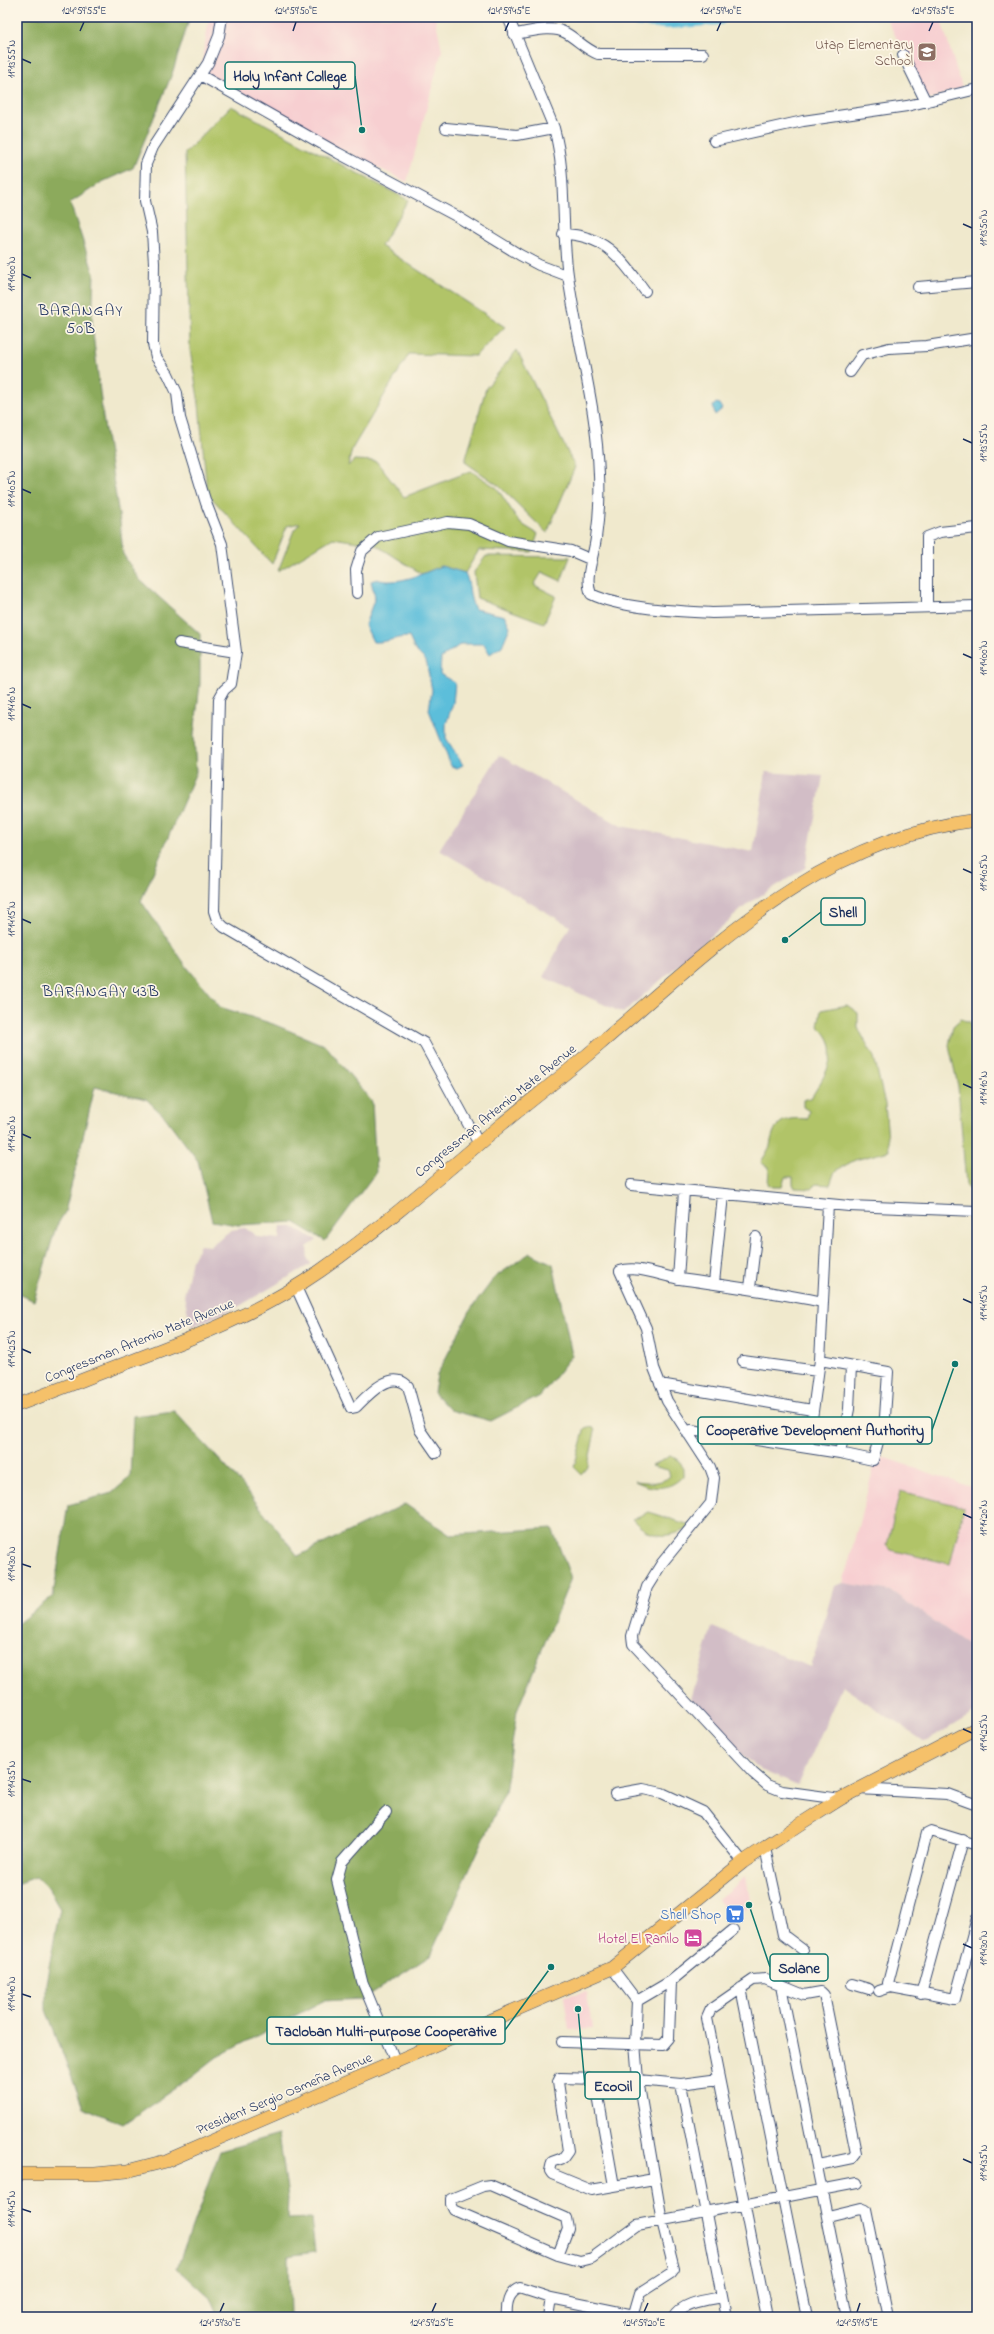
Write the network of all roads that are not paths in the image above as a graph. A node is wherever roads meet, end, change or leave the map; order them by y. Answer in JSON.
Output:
{"nodes":[{"id":1,"x":222,"y":17,"type":"edge"},
{"id":2,"x":508,"y":17,"type":"edge"},
{"id":3,"x":514,"y":34,"type":"junction"},
{"id":4,"x":703,"y":54,"type":"dead end"},
{"id":5,"x":903,"y":55,"type":"dead end"},
{"id":6,"x":200,"y":75,"type":"junction"},
{"id":7,"x":977,"y":89,"type":"edge"},
{"id":8,"x":926,"y":102,"type":"junction"},
{"id":9,"x":446,"y":128,"type":"dead end"},
{"id":10,"x":554,"y":128,"type":"junction"},
{"id":11,"x":714,"y":141,"type":"dead end"},
{"id":12,"x":563,"y":234,"type":"junction"},
{"id":13,"x":568,"y":276,"type":"junction"},
{"id":14,"x":977,"y":282,"type":"edge"},
{"id":15,"x":918,"y":287,"type":"dead end"},
{"id":16,"x":645,"y":291,"type":"dead end"},
{"id":17,"x":977,"y":338,"type":"edge"},
{"id":18,"x":850,"y":372,"type":"dead end"},
{"id":19,"x":977,"y":528,"type":"edge"},
{"id":20,"x":592,"y":560,"type":"junction"},
{"id":21,"x":357,"y":593,"type":"dead end"},
{"id":22,"x":977,"y":606,"type":"edge"},
{"id":23,"x":927,"y":607,"type":"junction"},
{"id":24,"x":179,"y":643,"type":"dead end"},
{"id":25,"x":236,"y":652,"type":"junction"},
{"id":26,"x":977,"y":820,"type":"edge"},
{"id":27,"x":479,"y":1144,"type":"junction"},
{"id":28,"x":631,"y":1185,"type":"dead end"},
{"id":29,"x":684,"y":1191,"type":"junction"},
{"id":30,"x":723,"y":1195,"type":"junction"},
{"id":31,"x":828,"y":1204,"type":"junction"},
{"id":32,"x":977,"y":1211,"type":"edge"},
{"id":33,"x":756,"y":1237,"type":"dead end"},
{"id":34,"x":678,"y":1279,"type":"junction"},
{"id":35,"x":714,"y":1283,"type":"junction"},
{"id":36,"x":296,"y":1287,"type":"junction"},
{"id":37,"x":750,"y":1288,"type":"junction"},
{"id":38,"x":823,"y":1302,"type":"junction"},
{"id":39,"x":743,"y":1361,"type":"dead end"},
{"id":40,"x":819,"y":1365,"type":"junction"},
{"id":41,"x":851,"y":1366,"type":"junction"},
{"id":42,"x":660,"y":1384,"type":"junction"},
{"id":43,"x":17,"y":1405,"type":"edge"},
{"id":44,"x":812,"y":1410,"type":"junction"},
{"id":45,"x":688,"y":1434,"type":"junction"},
{"id":46,"x":808,"y":1448,"type":"junction"},
{"id":47,"x":840,"y":1453,"type":"junction"},
{"id":48,"x":436,"y":1454,"type":"dead end"},
{"id":49,"x":977,"y":1728,"type":"edge"},
{"id":50,"x":858,"y":1789,"type":"junction"},
{"id":51,"x":615,"y":1794,"type":"dead end"},
{"id":52,"x":840,"y":1799,"type":"junction"},
{"id":53,"x":977,"y":1805,"type":"edge"},
{"id":54,"x":386,"y":1812,"type":"dead end"},
{"id":55,"x":963,"y":1840,"type":"junction"},
{"id":56,"x":977,"y":1845,"type":"edge"},
{"id":57,"x":765,"y":1848,"type":"junction"},
{"id":58,"x":743,"y":1862,"type":"junction"},
{"id":59,"x":977,"y":1918,"type":"edge"},
{"id":60,"x":733,"y":1930,"type":"dead end"},
{"id":61,"x":803,"y":1950,"type":"dead end"},
{"id":62,"x":612,"y":1968,"type":"junction"},
{"id":63,"x":670,"y":1981,"type":"junction"},
{"id":64,"x":852,"y":1984,"type":"dead end"},
{"id":65,"x":781,"y":1986,"type":"junction"},
{"id":66,"x":891,"y":1987,"type":"junction"},
{"id":67,"x":741,"y":1988,"type":"junction"},
{"id":68,"x":869,"y":1989,"type":"dead end"},
{"id":69,"x":879,"y":1991,"type":"dead end"},
{"id":70,"x":921,"y":1994,"type":"junction"},
{"id":71,"x":636,"y":2001,"type":"junction"},
{"id":72,"x":562,"y":2042,"type":"dead end"},
{"id":73,"x":635,"y":2043,"type":"junction"},
{"id":74,"x":396,"y":2063,"type":"junction"},
{"id":75,"x":595,"y":2079,"type":"junction"},
{"id":76,"x":719,"y":2079,"type":"junction"},
{"id":77,"x":638,"y":2080,"type":"junction"},
{"id":78,"x":681,"y":2084,"type":"junction"},
{"id":79,"x":818,"y":2165,"type":"junction"},
{"id":80,"x":17,"y":2174,"type":"edge"},
{"id":81,"x":654,"y":2179,"type":"junction"},
{"id":82,"x":857,"y":2183,"type":"dead end"},
{"id":83,"x":614,"y":2186,"type":"junction"},
{"id":84,"x":822,"y":2190,"type":"junction"},
{"id":85,"x":782,"y":2196,"type":"junction"},
{"id":86,"x":744,"y":2205,"type":"junction"},
{"id":87,"x":704,"y":2213,"type":"junction"},
{"id":88,"x":828,"y":2216,"type":"junction"},
{"id":89,"x":662,"y":2221,"type":"junction"},
{"id":90,"x":558,"y":2255,"type":"junction"},
{"id":91,"x":722,"y":2297,"type":"junction"},
{"id":92,"x":551,"y":2298,"type":"junction"},
{"id":93,"x":595,"y":2312,"type":"edge"},
{"id":94,"x":634,"y":2316,"type":"edge"},
{"id":95,"x":507,"y":2317,"type":"edge"},
{"id":96,"x":548,"y":2317,"type":"edge"},
{"id":97,"x":674,"y":2317,"type":"edge"},
{"id":98,"x":726,"y":2317,"type":"edge"},
{"id":99,"x":766,"y":2317,"type":"edge"},
{"id":100,"x":807,"y":2317,"type":"edge"},
{"id":101,"x":847,"y":2317,"type":"edge"},
{"id":102,"x":888,"y":2317,"type":"edge"}],
"edges":[{"from":1,"to":6,"type":"street"},
{"from":2,"to":3,"type":"street"},
{"from":3,"to":4,"type":"street"},
{"from":3,"to":10,"type":"street"},
{"from":5,"to":8,"type":"street"},
{"from":6,"to":13,"type":"street"},
{"from":6,"to":25,"type":"street"},
{"from":7,"to":8,"type":"street"},
{"from":8,"to":11,"type":"street"},
{"from":9,"to":10,"type":"street"},
{"from":10,"to":12,"type":"street"},
{"from":12,"to":13,"type":"street"},
{"from":12,"to":16,"type":"street"},
{"from":13,"to":20,"type":"street"},
{"from":14,"to":15,"type":"street"},
{"from":17,"to":18,"type":"street"},
{"from":19,"to":23,"type":"street"},
{"from":20,"to":21,"type":"street"},
{"from":20,"to":23,"type":"street"},
{"from":22,"to":23,"type":"street"},
{"from":24,"to":25,"type":"street"},
{"from":25,"to":27,"type":"street"},
{"from":26,"to":27,"type":"main road","name":"Congressman Artemio Mate Avenue"},
{"from":27,"to":36,"type":"main road","name":"Congressman Artemio Mate Avenue"},
{"from":28,"to":29,"type":"street"},
{"from":29,"to":30,"type":"street"},
{"from":29,"to":34,"type":"street"},
{"from":30,"to":31,"type":"street"},
{"from":30,"to":35,"type":"street"},
{"from":31,"to":32,"type":"street"},
{"from":31,"to":38,"type":"street"},
{"from":33,"to":37,"type":"street"},
{"from":34,"to":35,"type":"street"},
{"from":34,"to":42,"type":"street"},
{"from":35,"to":37,"type":"street"},
{"from":36,"to":43,"type":"main road","name":"Congressman Artemio Mate Avenue"},
{"from":36,"to":48,"type":"street"},
{"from":37,"to":38,"type":"street"},
{"from":38,"to":40,"type":"street"},
{"from":39,"to":40,"type":"street"},
{"from":40,"to":41,"type":"street"},
{"from":40,"to":44,"type":"street"},
{"from":41,"to":47,"type":"street"},
{"from":41,"to":47,"type":"street"},
{"from":42,"to":44,"type":"street"},
{"from":42,"to":45,"type":"street"},
{"from":44,"to":46,"type":"street"},
{"from":45,"to":46,"type":"street"},
{"from":45,"to":52,"type":"street"},
{"from":46,"to":47,"type":"street"},
{"from":49,"to":50,"type":"main road","name":"President Sergio Osmeña Avenue"},
{"from":50,"to":52,"type":"main road","name":"President Sergio Osmeña Avenue"},
{"from":50,"to":53,"type":"street"},
{"from":51,"to":58,"type":"street"},
{"from":52,"to":57,"type":"main road","name":"President Sergio Osmeña Avenue"},
{"from":54,"to":74,"type":"street"},
{"from":55,"to":56,"type":"street"},
{"from":55,"to":66,"type":"street"},
{"from":55,"to":70,"type":"street"},
{"from":57,"to":58,"type":"main road","name":"President Sergio Osmeña Avenue"},
{"from":57,"to":61,"type":"street"},
{"from":58,"to":62,"type":"main road","name":"President Sergio Osmeña Avenue"},
{"from":59,"to":70,"type":"street"},
{"from":60,"to":63,"type":"street"},
{"from":62,"to":71,"type":"street"},
{"from":62,"to":74,"type":"main road","name":"President Sergio Osmeña Avenue"},
{"from":63,"to":71,"type":"street"},
{"from":63,"to":73,"type":"street"},
{"from":64,"to":68,"type":"street"},
{"from":65,"to":67,"type":"street"},
{"from":65,"to":79,"type":"street"},
{"from":65,"to":79,"type":"street"},
{"from":66,"to":69,"type":"street"},
{"from":66,"to":70,"type":"street"},
{"from":67,"to":76,"type":"street"},
{"from":67,"to":85,"type":"street"},
{"from":71,"to":73,"type":"street"},
{"from":72,"to":73,"type":"street"},
{"from":73,"to":77,"type":"street"},
{"from":74,"to":80,"type":"main road","name":"President Sergio Osmeña Avenue"},
{"from":75,"to":77,"type":"street"},
{"from":75,"to":83,"type":"street"},
{"from":75,"to":83,"type":"street"},
{"from":76,"to":78,"type":"street"},
{"from":76,"to":86,"type":"street"},
{"from":77,"to":78,"type":"street"},
{"from":77,"to":81,"type":"street"},
{"from":78,"to":87,"type":"street"},
{"from":79,"to":84,"type":"street"},
{"from":81,"to":83,"type":"street"},
{"from":81,"to":89,"type":"street"},
{"from":82,"to":84,"type":"street"},
{"from":84,"to":85,"type":"street"},
{"from":84,"to":88,"type":"street"},
{"from":85,"to":86,"type":"street"},
{"from":85,"to":100,"type":"street"},
{"from":86,"to":87,"type":"street"},
{"from":86,"to":99,"type":"street"},
{"from":87,"to":89,"type":"street"},
{"from":87,"to":91,"type":"street"},
{"from":88,"to":101,"type":"street"},
{"from":88,"to":102,"type":"street"},
{"from":89,"to":90,"type":"street"},
{"from":89,"to":94,"type":"street"},
{"from":90,"to":90,"type":"street"},
{"from":91,"to":97,"type":"street"},
{"from":91,"to":98,"type":"street"},
{"from":92,"to":93,"type":"street"},
{"from":92,"to":95,"type":"street"},
{"from":92,"to":96,"type":"street"},
{"from":93,"to":94,"type":"street"}]}
